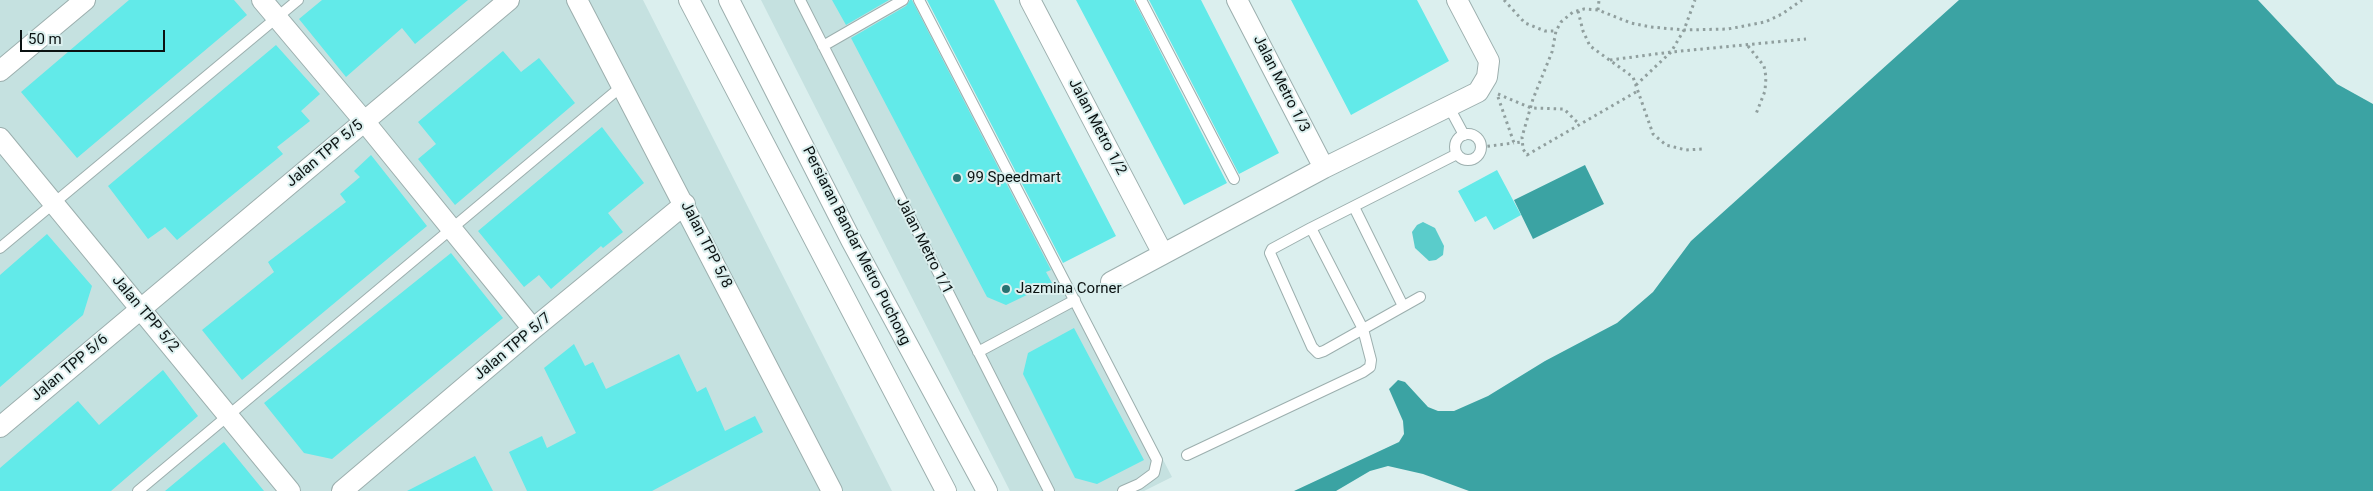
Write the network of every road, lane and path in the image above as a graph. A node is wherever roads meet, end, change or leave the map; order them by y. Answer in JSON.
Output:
{"nodes":[{"id":1,"x":85,"y":0,"type":"edge"},
{"id":2,"x":262,"y":0,"type":"edge"},
{"id":3,"x":298,"y":0,"type":"edge"},
{"id":4,"x":509,"y":0,"type":"edge"},
{"id":5,"x":577,"y":0,"type":"edge"},
{"id":6,"x":689,"y":0,"type":"edge"},
{"id":7,"x":728,"y":0,"type":"edge"},
{"id":8,"x":800,"y":0,"type":"edge"},
{"id":9,"x":903,"y":0,"type":"edge"},
{"id":10,"x":919,"y":0,"type":"edge"},
{"id":11,"x":1030,"y":0,"type":"edge"},
{"id":12,"x":1141,"y":0,"type":"edge"},
{"id":13,"x":1237,"y":0,"type":"edge"},
{"id":14,"x":1457,"y":0,"type":"edge"},
{"id":15,"x":1504,"y":0,"type":"edge"},
{"id":16,"x":1599,"y":0,"type":"edge"},
{"id":17,"x":1695,"y":0,"type":"edge"},
{"id":18,"x":1802,"y":0,"type":"edge"},
{"id":19,"x":1598,"y":10,"type":"junction"},
{"id":20,"x":1578,"y":11,"type":"junction"},
{"id":21,"x":277,"y":18,"type":"junction"},
{"id":22,"x":1684,"y":30,"type":"junction"},
{"id":23,"x":1556,"y":31,"type":"junction"},
{"id":24,"x":1806,"y":39,"type":"dead end"},
{"id":25,"x":823,"y":46,"type":"junction"},
{"id":26,"x":1748,"y":46,"type":"junction"},
{"id":27,"x":1671,"y":52,"type":"junction"},
{"id":28,"x":1610,"y":60,"type":"junction"},
{"id":29,"x":0,"y":71,"type":"edge"},
{"id":30,"x":1636,"y":85,"type":"junction"},
{"id":31,"x":622,"y":86,"type":"junction"},
{"id":32,"x":1490,"y":89,"type":"junction"},
{"id":33,"x":1636,"y":92,"type":"junction"},
{"id":34,"x":1449,"y":107,"type":"junction"},
{"id":35,"x":1531,"y":108,"type":"junction"},
{"id":36,"x":1756,"y":114,"type":"dead end"},
{"id":37,"x":364,"y":121,"type":"junction"},
{"id":38,"x":1579,"y":124,"type":"junction"},
{"id":39,"x":1464,"y":136,"type":"junction"},
{"id":40,"x":0,"y":138,"type":"edge"},
{"id":41,"x":1521,"y":142,"type":"junction"},
{"id":42,"x":1514,"y":143,"type":"junction"},
{"id":43,"x":1481,"y":147,"type":"junction"},
{"id":44,"x":1702,"y":149,"type":"dead end"},
{"id":45,"x":1457,"y":154,"type":"junction"},
{"id":46,"x":1324,"y":168,"type":"junction"},
{"id":47,"x":1234,"y":179,"type":"dead end"},
{"id":48,"x":53,"y":203,"type":"junction"},
{"id":49,"x":685,"y":204,"type":"junction"},
{"id":50,"x":1354,"y":207,"type":"junction"},
{"id":51,"x":451,"y":228,"type":"junction"},
{"id":52,"x":1311,"y":228,"type":"junction"},
{"id":53,"x":0,"y":248,"type":"edge"},
{"id":54,"x":1163,"y":254,"type":"junction"},
{"id":55,"x":1112,"y":282,"type":"dead end"},
{"id":56,"x":1420,"y":297,"type":"dead end"},
{"id":57,"x":1075,"y":300,"type":"junction"},
{"id":58,"x":1403,"y":306,"type":"junction"},
{"id":59,"x":141,"y":309,"type":"junction"},
{"id":60,"x":533,"y":329,"type":"junction"},
{"id":61,"x":1363,"y":329,"type":"junction"},
{"id":62,"x":978,"y":352,"type":"junction"},
{"id":63,"x":229,"y":414,"type":"junction"},
{"id":64,"x":0,"y":428,"type":"edge"},
{"id":65,"x":1187,"y":455,"type":"dead end"},
{"id":66,"x":138,"y":491,"type":"edge"},
{"id":67,"x":290,"y":491,"type":"edge"},
{"id":68,"x":342,"y":491,"type":"edge"},
{"id":69,"x":832,"y":491,"type":"edge"},
{"id":70,"x":946,"y":491,"type":"edge"},
{"id":71,"x":987,"y":491,"type":"edge"},
{"id":72,"x":1048,"y":491,"type":"edge"},
{"id":73,"x":1123,"y":491,"type":"edge"}],
"edges":[{"from":1,"to":29,"type":"street"},
{"from":2,"to":21,"type":"street"},
{"from":3,"to":21,"type":"lane"},
{"from":4,"to":37,"type":"street","name":"Jalan TPP 5/5"},
{"from":5,"to":31,"type":"street","name":"Jalan TPP 5/8"},
{"from":6,"to":70,"type":"street"},
{"from":7,"to":71,"type":"street","name":"Persiaran Bandar Metro Puchong"},
{"from":8,"to":25,"type":"lane","name":"Jalan Metro 1/1"},
{"from":9,"to":25,"type":"lane"},
{"from":10,"to":57,"type":"lane"},
{"from":11,"to":54,"type":"street","name":"Jalan Metro 1/2"},
{"from":12,"to":47,"type":"lane"},
{"from":13,"to":46,"type":"street","name":"Jalan Metro 1/3"},
{"from":14,"to":32,"type":"street"},
{"from":15,"to":23,"type":"path"},
{"from":16,"to":19,"type":"path"},
{"from":17,"to":22,"type":"path"},
{"from":18,"to":22,"type":"path"},
{"from":19,"to":20,"type":"path"},
{"from":19,"to":22,"type":"path"},
{"from":20,"to":23,"type":"path"},
{"from":20,"to":28,"type":"path"},
{"from":21,"to":37,"type":"street"},
{"from":21,"to":48,"type":"lane"},
{"from":22,"to":27,"type":"path"},
{"from":23,"to":35,"type":"path"},
{"from":24,"to":26,"type":"path"},
{"from":25,"to":62,"type":"lane","name":"Jalan Metro 1/1"},
{"from":26,"to":27,"type":"path"},
{"from":26,"to":36,"type":"path"},
{"from":27,"to":28,"type":"path"},
{"from":27,"to":30,"type":"path"},
{"from":28,"to":30,"type":"path"},
{"from":30,"to":33,"type":"path"},
{"from":31,"to":49,"type":"street","name":"Jalan TPP 5/8"},
{"from":31,"to":51,"type":"lane"},
{"from":32,"to":34,"type":"street"},
{"from":32,"to":35,"type":"path"},
{"from":32,"to":42,"type":"path"},
{"from":33,"to":38,"type":"path"},
{"from":33,"to":44,"type":"path"},
{"from":34,"to":39,"type":"lane"},
{"from":34,"to":46,"type":"street"},
{"from":35,"to":38,"type":"path"},
{"from":35,"to":41,"type":"path"},
{"from":37,"to":51,"type":"street"},
{"from":37,"to":59,"type":"street","name":"Jalan TPP 5/5"},
{"from":38,"to":41,"type":"path"},
{"from":39,"to":43,"type":"lane"},
{"from":39,"to":45,"type":"lane"},
{"from":40,"to":48,"type":"street","name":"Jalan TPP 5/2"},
{"from":41,"to":42,"type":"path"},
{"from":42,"to":43,"type":"path"},
{"from":43,"to":45,"type":"lane"},
{"from":45,"to":50,"type":"lane"},
{"from":46,"to":54,"type":"street"},
{"from":48,"to":53,"type":"lane"},
{"from":48,"to":59,"type":"street","name":"Jalan TPP 5/2"},
{"from":49,"to":60,"type":"street","name":"Jalan TPP 5/7"},
{"from":49,"to":69,"type":"street","name":"Jalan TPP 5/8"},
{"from":50,"to":52,"type":"lane"},
{"from":50,"to":58,"type":"lane"},
{"from":51,"to":60,"type":"street"},
{"from":51,"to":63,"type":"lane"},
{"from":52,"to":61,"type":"lane"},
{"from":52,"to":61,"type":"lane"},
{"from":54,"to":55,"type":"street"},
{"from":56,"to":58,"type":"lane"},
{"from":57,"to":62,"type":"lane"},
{"from":57,"to":73,"type":"lane"},
{"from":58,"to":61,"type":"lane"},
{"from":59,"to":63,"type":"street","name":"Jalan TPP 5/2"},
{"from":59,"to":64,"type":"street","name":"Jalan TPP 5/6"},
{"from":60,"to":68,"type":"street","name":"Jalan TPP 5/7"},
{"from":61,"to":65,"type":"lane"},
{"from":62,"to":72,"type":"lane","name":"Jalan Metro 1/1"},
{"from":63,"to":66,"type":"lane"},
{"from":63,"to":67,"type":"street","name":"Jalan TPP 5/2"}]}
